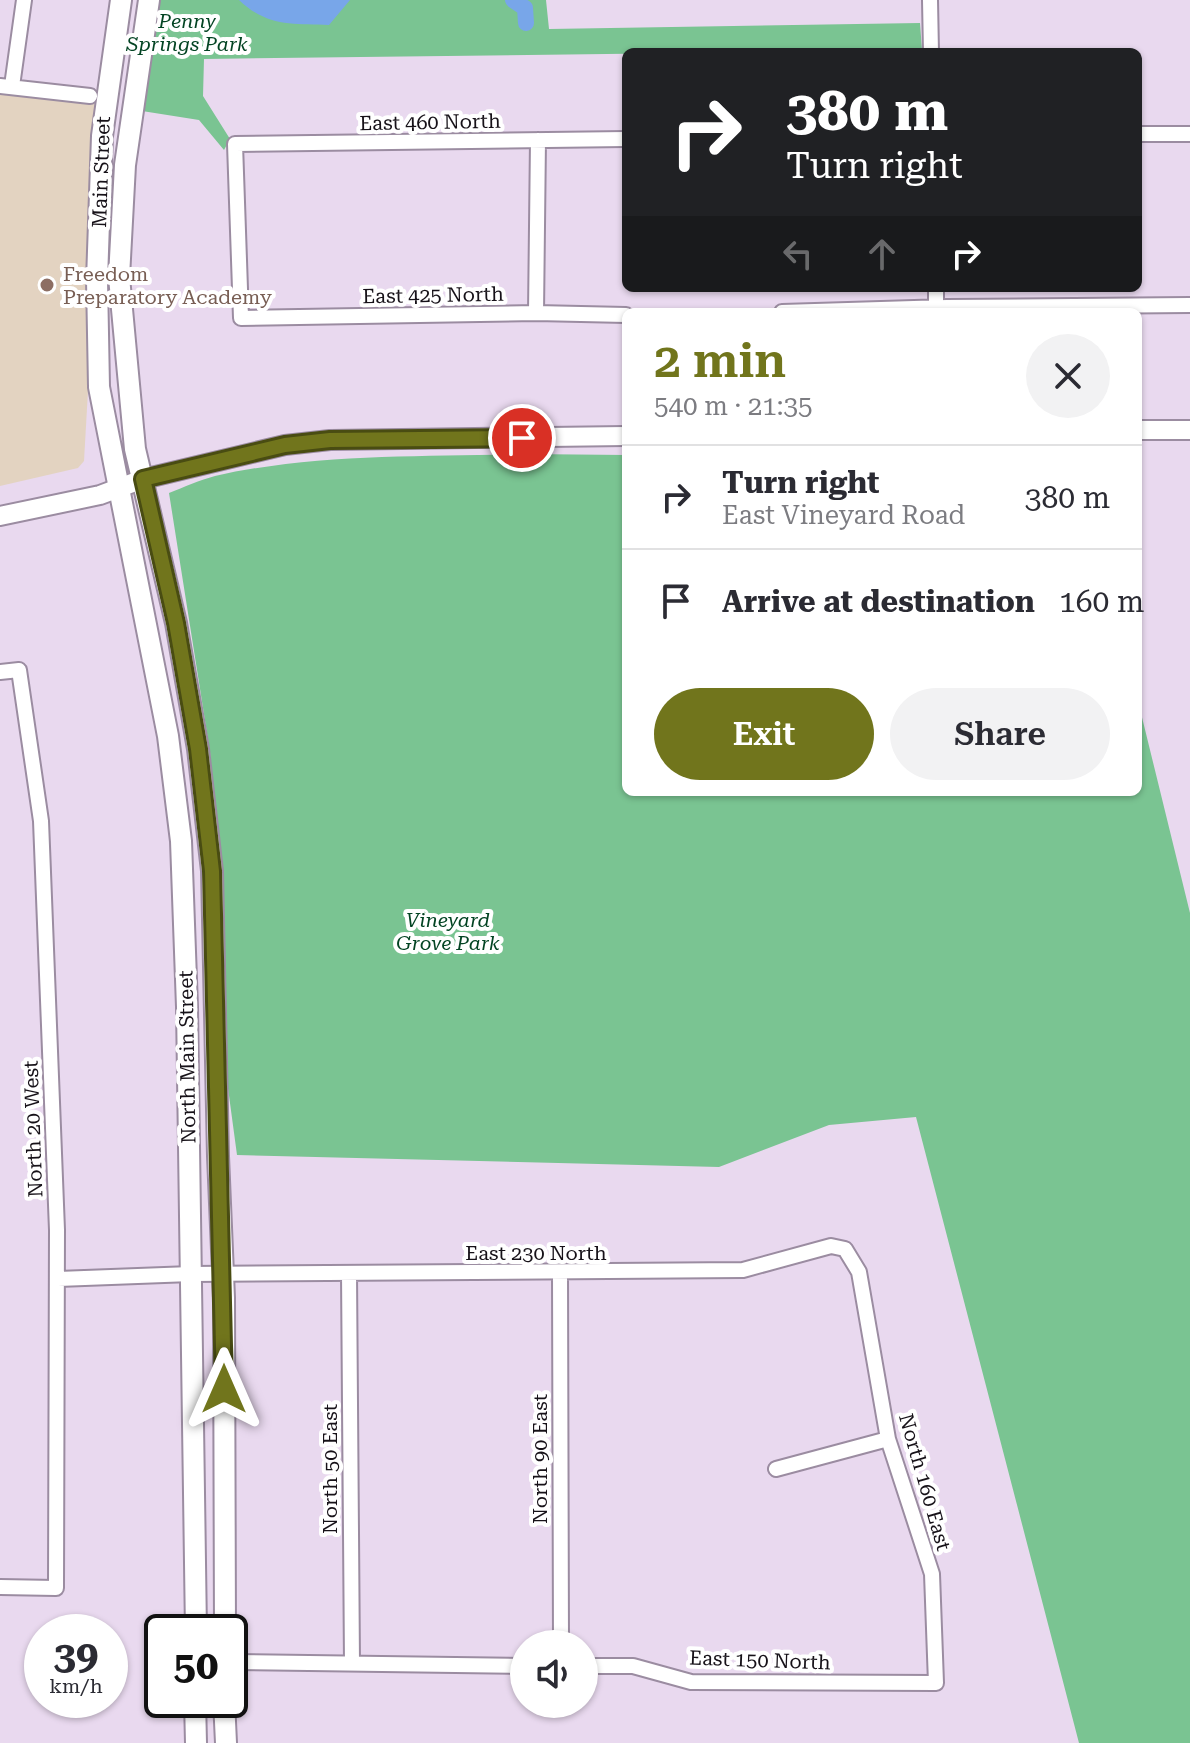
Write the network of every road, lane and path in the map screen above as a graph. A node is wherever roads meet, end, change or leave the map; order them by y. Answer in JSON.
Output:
{"nodes":[{"id":1,"x":24,"y":0,"type":"edge"},
{"id":2,"x":121,"y":0,"type":"edge"},
{"id":3,"x":149,"y":0,"type":"edge"},
{"id":4,"x":930,"y":0,"type":"edge"},
{"id":5,"x":931,"y":48,"type":"edge"},
{"id":6,"x":6,"y":86,"type":"edge"},
{"id":7,"x":90,"y":96,"type":"dead end"},
{"id":8,"x":1142,"y":134,"type":"edge"},
{"id":9,"x":1190,"y":134,"type":"edge"},
{"id":10,"x":622,"y":139,"type":"edge"},
{"id":11,"x":538,"y":140,"type":"junction"},
{"id":12,"x":936,"y":292,"type":"edge"},
{"id":13,"x":1190,"y":305,"type":"edge"},
{"id":14,"x":936,"y":307,"type":"junction"},
{"id":15,"x":905,"y":308,"type":"edge"},
{"id":16,"x":536,"y":313,"type":"junction"},
{"id":17,"x":622,"y":315,"type":"edge"},
{"id":18,"x":241,"y":318,"type":"joint"},
{"id":19,"x":1142,"y":430,"type":"edge"},
{"id":20,"x":1190,"y":430,"type":"edge"},
{"id":21,"x":622,"y":436,"type":"edge"},
{"id":22,"x":143,"y":479,"type":"junction"},
{"id":23,"x":119,"y":487,"type":"junction"},
{"id":24,"x":0,"y":516,"type":"edge"},
{"id":25,"x":0,"y":672,"type":"edge"},
{"id":26,"x":845,"y":1249,"type":"joint"},
{"id":27,"x":349,"y":1273,"type":"junction"},
{"id":28,"x":560,"y":1273,"type":"junction"},
{"id":29,"x":191,"y":1274,"type":"junction"},
{"id":30,"x":223,"y":1274,"type":"junction"},
{"id":31,"x":58,"y":1279,"type":"junction"},
{"id":32,"x":888,"y":1439,"type":"junction"},
{"id":33,"x":776,"y":1469,"type":"dead end"},
{"id":34,"x":0,"y":1587,"type":"edge"},
{"id":35,"x":196,"y":1614,"type":"edge"},
{"id":36,"x":225,"y":1614,"type":"edge"},
{"id":37,"x":561,"y":1630,"type":"edge"},
{"id":38,"x":248,"y":1662,"type":"edge"},
{"id":39,"x":352,"y":1663,"type":"junction"},
{"id":40,"x":510,"y":1666,"type":"edge"},
{"id":41,"x":598,"y":1666,"type":"edge"},
{"id":42,"x":936,"y":1683,"type":"joint"},
{"id":43,"x":195,"y":1718,"type":"edge"},
{"id":44,"x":225,"y":1718,"type":"edge"},
{"id":45,"x":196,"y":1743,"type":"edge"},
{"id":46,"x":226,"y":1743,"type":"edge"}],
"edges":[{"from":1,"to":6,"type":"street"},
{"from":2,"to":23,"type":"main road","name":"Main Street"},
{"from":3,"to":22,"type":"main road","name":"North Main Street"},
{"from":4,"to":5,"type":"street"},
{"from":6,"to":7,"type":"street"},
{"from":8,"to":9,"type":"street"},
{"from":10,"to":11,"type":"street","name":"East 460 North"},
{"from":11,"to":16,"type":"street"},
{"from":11,"to":18,"type":"street","name":"East 460 North"},
{"from":12,"to":14,"type":"street"},
{"from":13,"to":14,"type":"street"},
{"from":14,"to":15,"type":"street"},
{"from":16,"to":17,"type":"street","name":"East 425 North"},
{"from":16,"to":18,"type":"street","name":"East 425 North"},
{"from":19,"to":20,"type":"street"},
{"from":21,"to":22,"type":"street"},
{"from":22,"to":23,"type":"street"},
{"from":22,"to":30,"type":"main road","name":"North Main Street"},
{"from":23,"to":24,"type":"street"},
{"from":23,"to":29,"type":"main road","name":"North Main Street"},
{"from":25,"to":31,"type":"street","name":"North 20 West"},
{"from":26,"to":28,"type":"street","name":"East 230 North"},
{"from":26,"to":32,"type":"street","name":"North 160 East"},
{"from":27,"to":28,"type":"street","name":"East 230 North"},
{"from":27,"to":30,"type":"street","name":"East 230 North"},
{"from":27,"to":39,"type":"street","name":"North 50 East"},
{"from":28,"to":37,"type":"street","name":"North 90 East"},
{"from":29,"to":30,"type":"street","name":"East 230 North"},
{"from":29,"to":31,"type":"street","name":"East 230 North"},
{"from":29,"to":35,"type":"main road","name":"North Main Street"},
{"from":30,"to":36,"type":"main road","name":"North Main Street"},
{"from":31,"to":34,"type":"street","name":"North 20 West"},
{"from":32,"to":33,"type":"street"},
{"from":32,"to":42,"type":"street","name":"North 160 East"},
{"from":38,"to":39,"type":"street"},
{"from":39,"to":40,"type":"street"},
{"from":41,"to":42,"type":"street","name":"East 150 North"},
{"from":43,"to":45,"type":"main road"},
{"from":44,"to":46,"type":"main road"}]}
